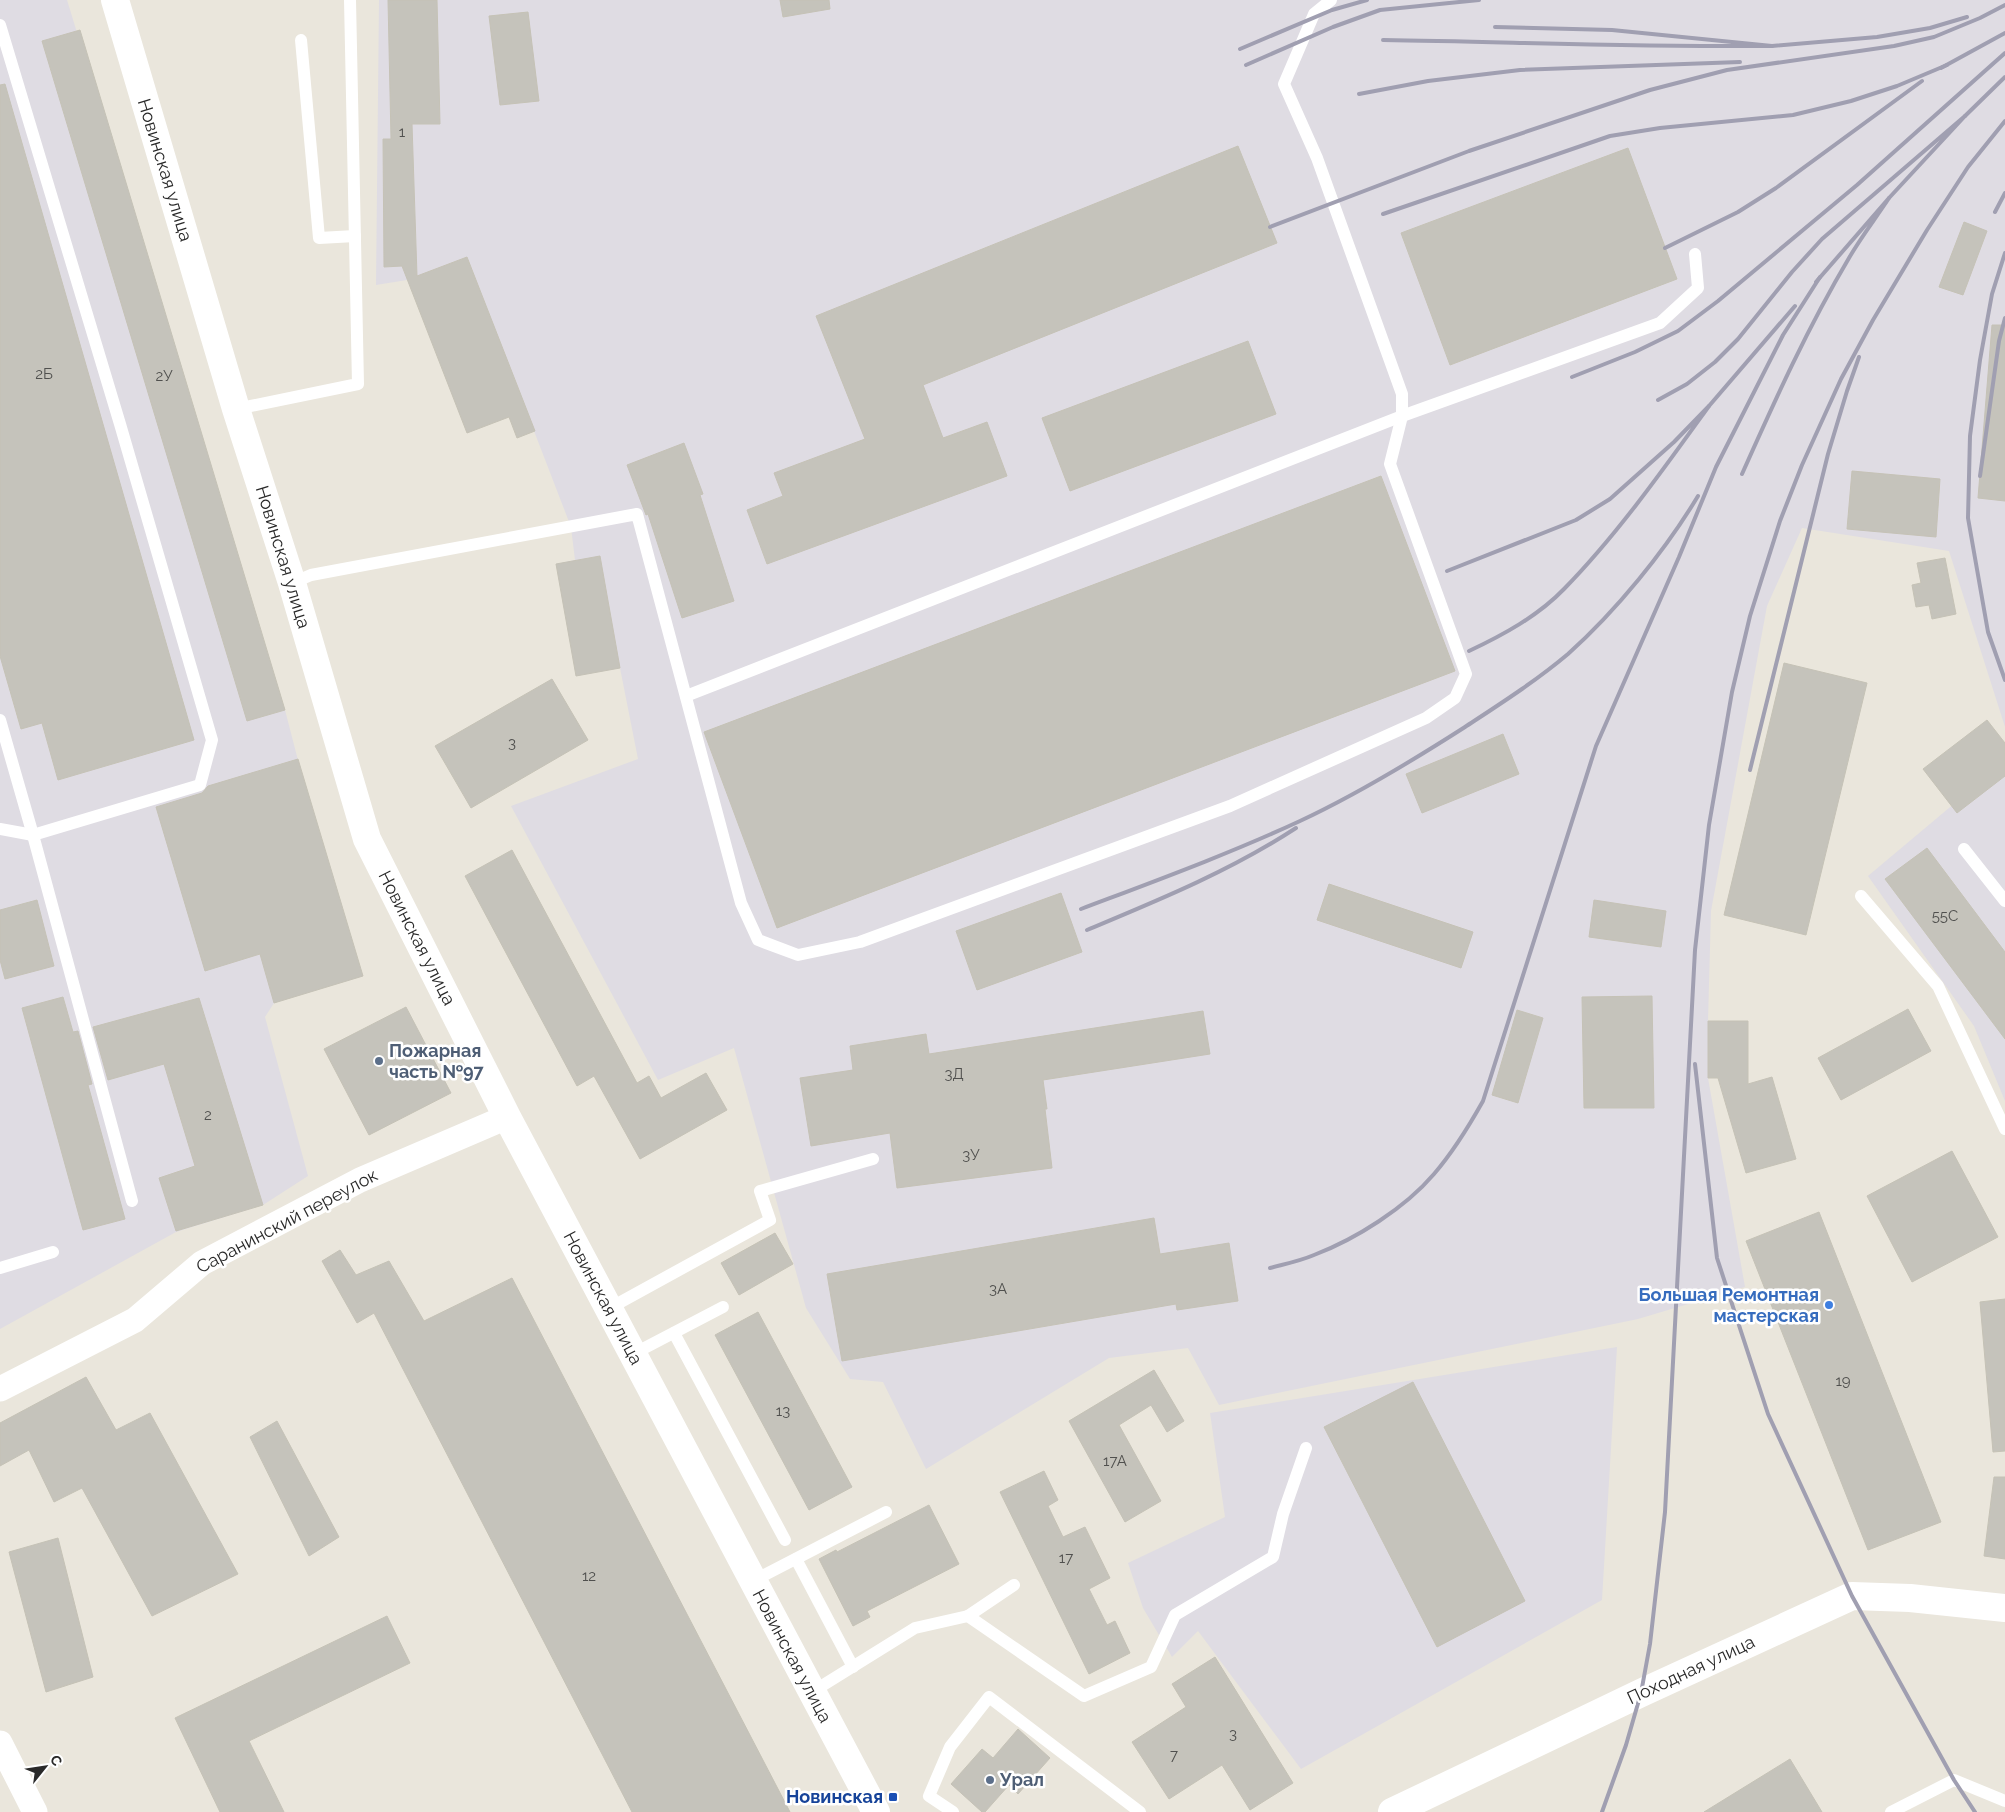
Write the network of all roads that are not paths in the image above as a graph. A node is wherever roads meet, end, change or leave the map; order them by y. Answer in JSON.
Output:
{"nodes":[{"id":1,"x":115,"y":0,"type":"edge"},
{"id":2,"x":350,"y":0,"type":"edge"},
{"id":3,"x":1331,"y":0,"type":"edge"},
{"id":4,"x":0,"y":25,"type":"edge"},
{"id":5,"x":301,"y":40,"type":"dead end"},
{"id":6,"x":355,"y":236,"type":"junction"},
{"id":7,"x":1695,"y":254,"type":"dead end"},
{"id":8,"x":236,"y":409,"type":"junction"},
{"id":9,"x":1402,"y":416,"type":"junction"},
{"id":10,"x":292,"y":583,"type":"junction"},
{"id":11,"x":686,"y":696,"type":"junction"},
{"id":12,"x":0,"y":720,"type":"edge"},
{"id":13,"x":0,"y":830,"type":"edge"},
{"id":14,"x":33,"y":836,"type":"junction"},
{"id":15,"x":1964,"y":850,"type":"dead end"},
{"id":16,"x":1861,"y":896,"type":"dead end"},
{"id":17,"x":2005,"y":901,"type":"edge"},
{"id":18,"x":507,"y":1117,"type":"junction"},
{"id":19,"x":2005,"y":1129,"type":"edge"},
{"id":20,"x":874,"y":1159,"type":"dead end"},
{"id":21,"x":132,"y":1201,"type":"dead end"},
{"id":22,"x":53,"y":1252,"type":"dead end"},
{"id":23,"x":0,"y":1268,"type":"edge"},
{"id":24,"x":724,"y":1307,"type":"dead end"},
{"id":25,"x":608,"y":1309,"type":"junction"},
{"id":26,"x":674,"y":1333,"type":"junction"},
{"id":27,"x":632,"y":1354,"type":"junction"},
{"id":28,"x":0,"y":1389,"type":"edge"},
{"id":29,"x":1306,"y":1448,"type":"dead end"},
{"id":30,"x":886,"y":1512,"type":"dead end"},
{"id":31,"x":784,"y":1540,"type":"dead end"},
{"id":32,"x":796,"y":1559,"type":"junction"},
{"id":33,"x":753,"y":1581,"type":"junction"},
{"id":34,"x":1014,"y":1585,"type":"dead end"},
{"id":35,"x":2005,"y":1608,"type":"edge"},
{"id":36,"x":968,"y":1616,"type":"junction"},
{"id":37,"x":853,"y":1667,"type":"junction"},
{"id":38,"x":812,"y":1692,"type":"junction"},
{"id":39,"x":0,"y":1743,"type":"edge"},
{"id":40,"x":2005,"y":1801,"type":"edge"},
{"id":41,"x":35,"y":1812,"type":"edge"},
{"id":42,"x":876,"y":1812,"type":"edge"},
{"id":43,"x":953,"y":1812,"type":"edge"},
{"id":44,"x":1140,"y":1812,"type":"edge"},
{"id":45,"x":1392,"y":1812,"type":"edge"},
{"id":46,"x":1891,"y":1812,"type":"edge"}],
"edges":[{"from":1,"to":8,"type":"main road","name":"Новинская улица"},
{"from":2,"to":6,"type":"lane"},
{"from":3,"to":9,"type":"lane"},
{"from":4,"to":14,"type":"lane"},
{"from":5,"to":6,"type":"lane"},
{"from":6,"to":8,"type":"lane"},
{"from":7,"to":9,"type":"lane"},
{"from":8,"to":10,"type":"main road","name":"Новинская улица"},
{"from":9,"to":11,"type":"lane"},
{"from":9,"to":11,"type":"lane"},
{"from":10,"to":11,"type":"lane"},
{"from":10,"to":18,"type":"main road","name":"Новинская улица"},
{"from":12,"to":14,"type":"lane"},
{"from":13,"to":14,"type":"lane"},
{"from":14,"to":21,"type":"lane"},
{"from":15,"to":17,"type":"lane"},
{"from":16,"to":19,"type":"lane"},
{"from":18,"to":25,"type":"main road","name":"Новинская улица"},
{"from":18,"to":28,"type":"street","name":"Саранинский переулок"},
{"from":20,"to":25,"type":"lane"},
{"from":22,"to":23,"type":"lane"},
{"from":24,"to":26,"type":"lane"},
{"from":25,"to":27,"type":"main road","name":"Новинская улица"},
{"from":26,"to":27,"type":"lane"},
{"from":26,"to":31,"type":"lane"},
{"from":27,"to":33,"type":"main road","name":"Новинская улица"},
{"from":29,"to":36,"type":"lane"},
{"from":30,"to":32,"type":"lane"},
{"from":32,"to":33,"type":"lane"},
{"from":32,"to":37,"type":"lane"},
{"from":33,"to":38,"type":"main road","name":"Новинская улица"},
{"from":34,"to":36,"type":"lane"},
{"from":35,"to":45,"type":"main road","name":"Походная улица"},
{"from":36,"to":37,"type":"lane"},
{"from":37,"to":38,"type":"lane"},
{"from":38,"to":42,"type":"main road","name":"Новинская улица"},
{"from":39,"to":41,"type":"street"},
{"from":40,"to":46,"type":"lane"},
{"from":43,"to":44,"type":"lane"}]}
